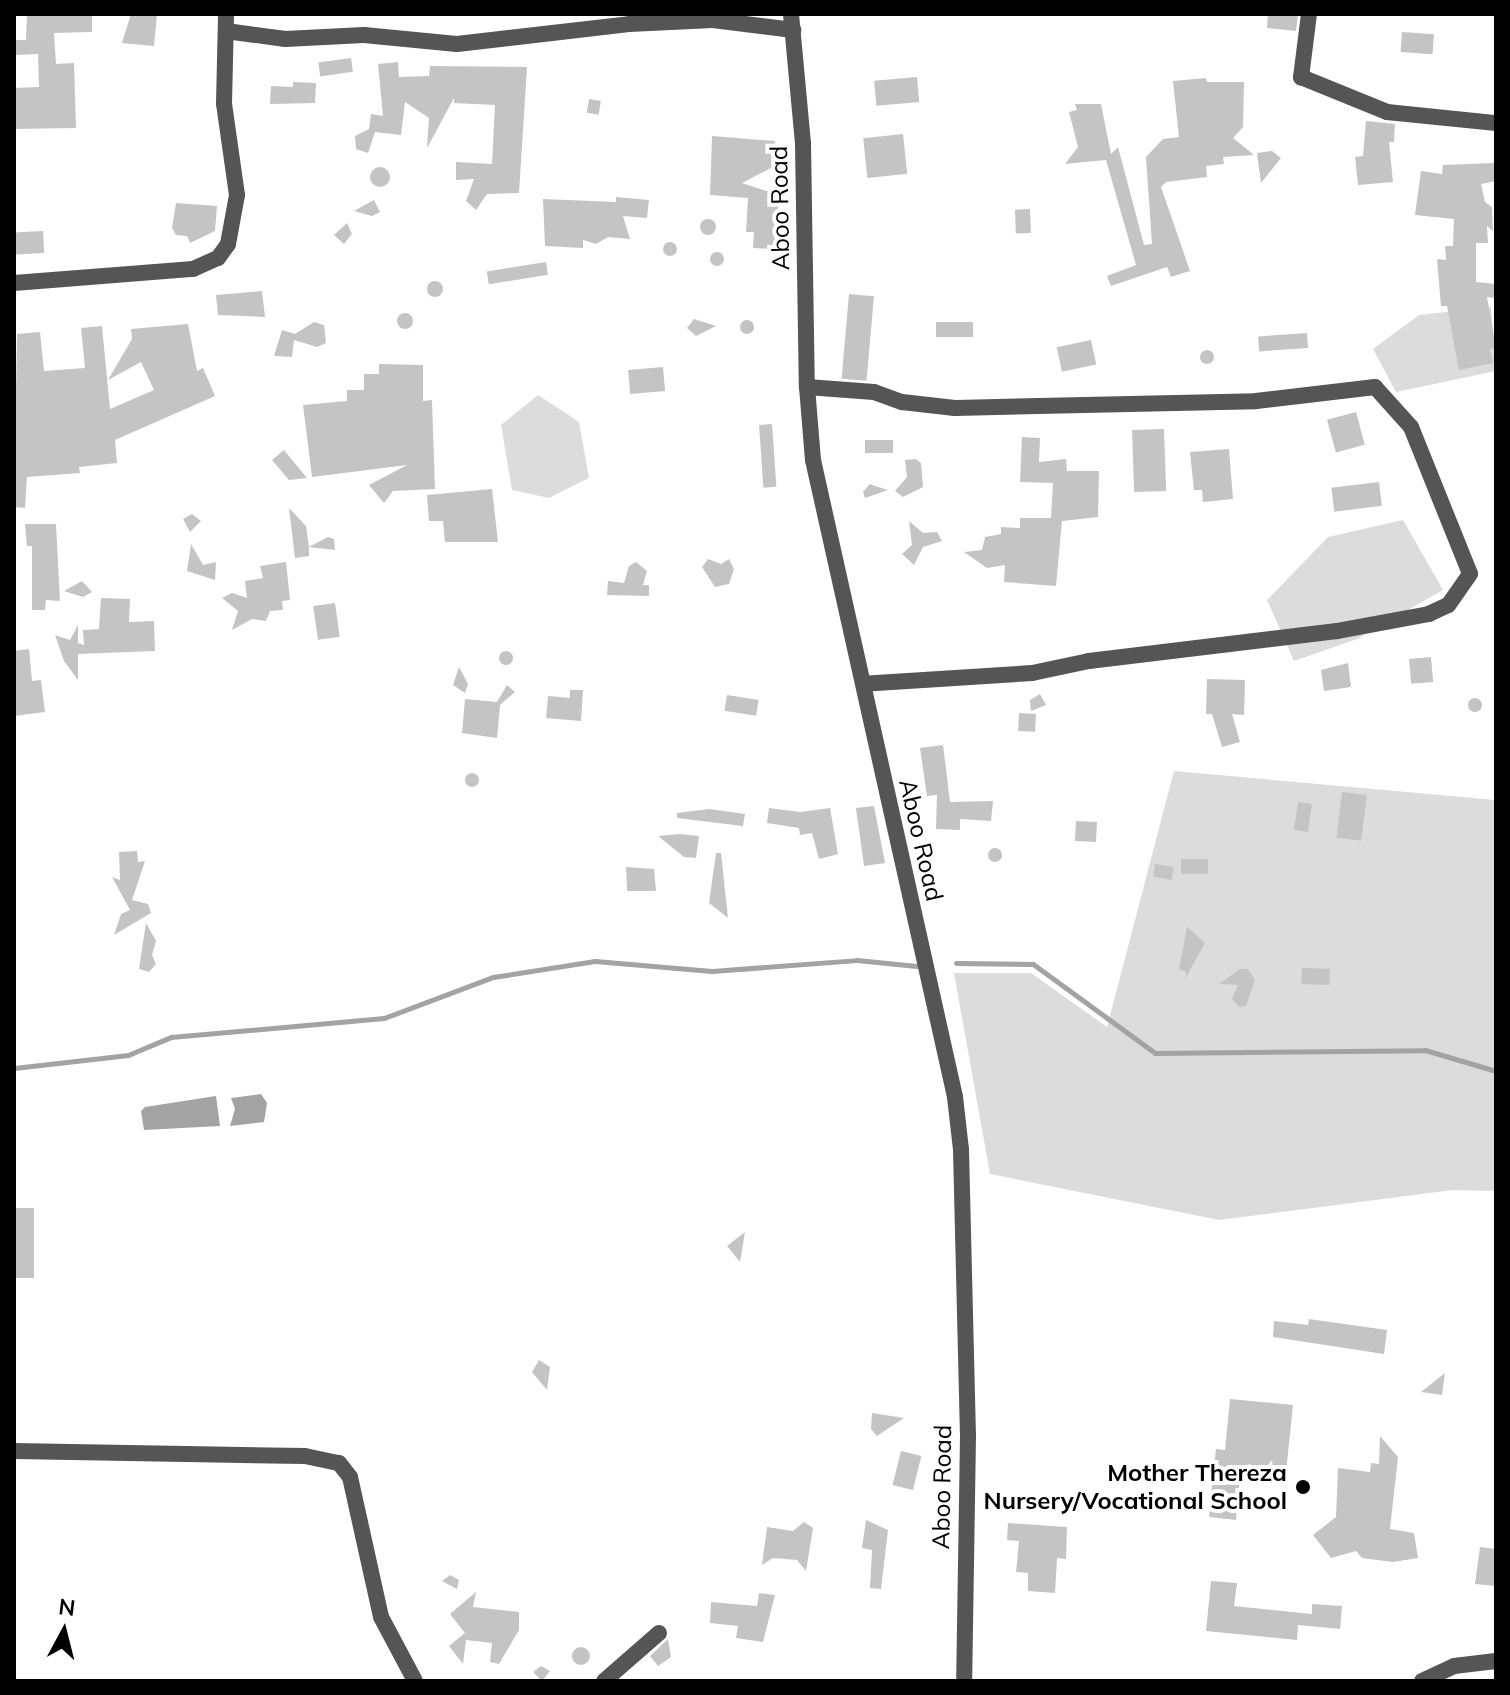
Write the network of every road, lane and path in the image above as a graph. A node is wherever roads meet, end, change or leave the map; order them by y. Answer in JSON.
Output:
{"nodes":[{"id":1,"x":1309,"y":14,"type":"edge"},
{"id":2,"x":226,"y":22,"type":"edge"},
{"id":3,"x":792,"y":22,"type":"edge"},
{"id":4,"x":1496,"y":123,"type":"edge"},
{"id":5,"x":14,"y":283,"type":"edge"},
{"id":6,"x":807,"y":387,"type":"junction"},
{"id":7,"x":864,"y":684,"type":"junction"},
{"id":8,"x":14,"y":1451,"type":"edge"},
{"id":9,"x":659,"y":1633,"type":"dead end"},
{"id":10,"x":1496,"y":1661,"type":"edge"},
{"id":11,"x":415,"y":1681,"type":"edge"},
{"id":12,"x":604,"y":1681,"type":"edge"},
{"id":13,"x":964,"y":1681,"type":"edge"},
{"id":14,"x":1422,"y":1681,"type":"edge"}],
"edges":[{"from":1,"to":4,"type":"street"},
{"from":2,"to":3,"type":"street"},
{"from":2,"to":5,"type":"street"},
{"from":3,"to":6,"type":"street","name":"Aboo Road"},
{"from":6,"to":7,"type":"street","name":"Aboo Road"},
{"from":6,"to":7,"type":"street"},
{"from":7,"to":13,"type":"street","name":"Aboo Road"},
{"from":8,"to":11,"type":"street"},
{"from":9,"to":12,"type":"street"},
{"from":10,"to":14,"type":"street"}]}
